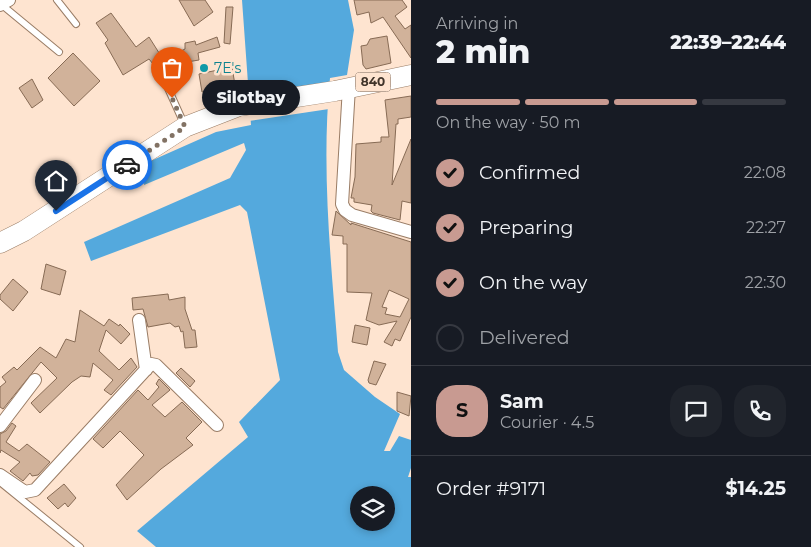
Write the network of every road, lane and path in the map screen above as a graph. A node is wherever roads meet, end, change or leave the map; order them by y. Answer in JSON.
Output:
{"nodes":[{"id":1,"x":57,"y":0,"type":"edge"},
{"id":2,"x":4,"y":3,"type":"edge"},
{"id":3,"x":76,"y":24,"type":"dead end"},
{"id":4,"x":59,"y":52,"type":"dead end"},
{"id":5,"x":179,"y":57,"type":"dead end"},
{"id":6,"x":411,"y":75,"type":"edge"},
{"id":7,"x":342,"y":89,"type":"junction"},
{"id":8,"x":185,"y":127,"type":"junction"},
{"id":9,"x":411,"y":232,"type":"edge"},
{"id":10,"x":0,"y":243,"type":"edge"},
{"id":11,"x":139,"y":320,"type":"dead end"},
{"id":12,"x":146,"y":370,"type":"junction"},
{"id":13,"x":35,"y":380,"type":"dead end"},
{"id":14,"x":217,"y":425,"type":"dead end"},
{"id":15,"x":0,"y":426,"type":"edge"},
{"id":16,"x":0,"y":475,"type":"edge"},
{"id":17,"x":0,"y":482,"type":"edge"},
{"id":18,"x":80,"y":547,"type":"edge"}],
"edges":[{"from":1,"to":3,"type":"lane"},
{"from":2,"to":4,"type":"lane"},
{"from":5,"to":8,"type":"lane"},
{"from":6,"to":7,"type":"highway","number":"840"},
{"from":7,"to":8,"type":"highway","number":"840"},
{"from":7,"to":9,"type":"street"},
{"from":8,"to":10,"type":"highway","number":"840"},
{"from":11,"to":12,"type":"street"},
{"from":12,"to":14,"type":"street"},
{"from":12,"to":16,"type":"street"},
{"from":13,"to":15,"type":"street"},
{"from":17,"to":18,"type":"lane"}]}
